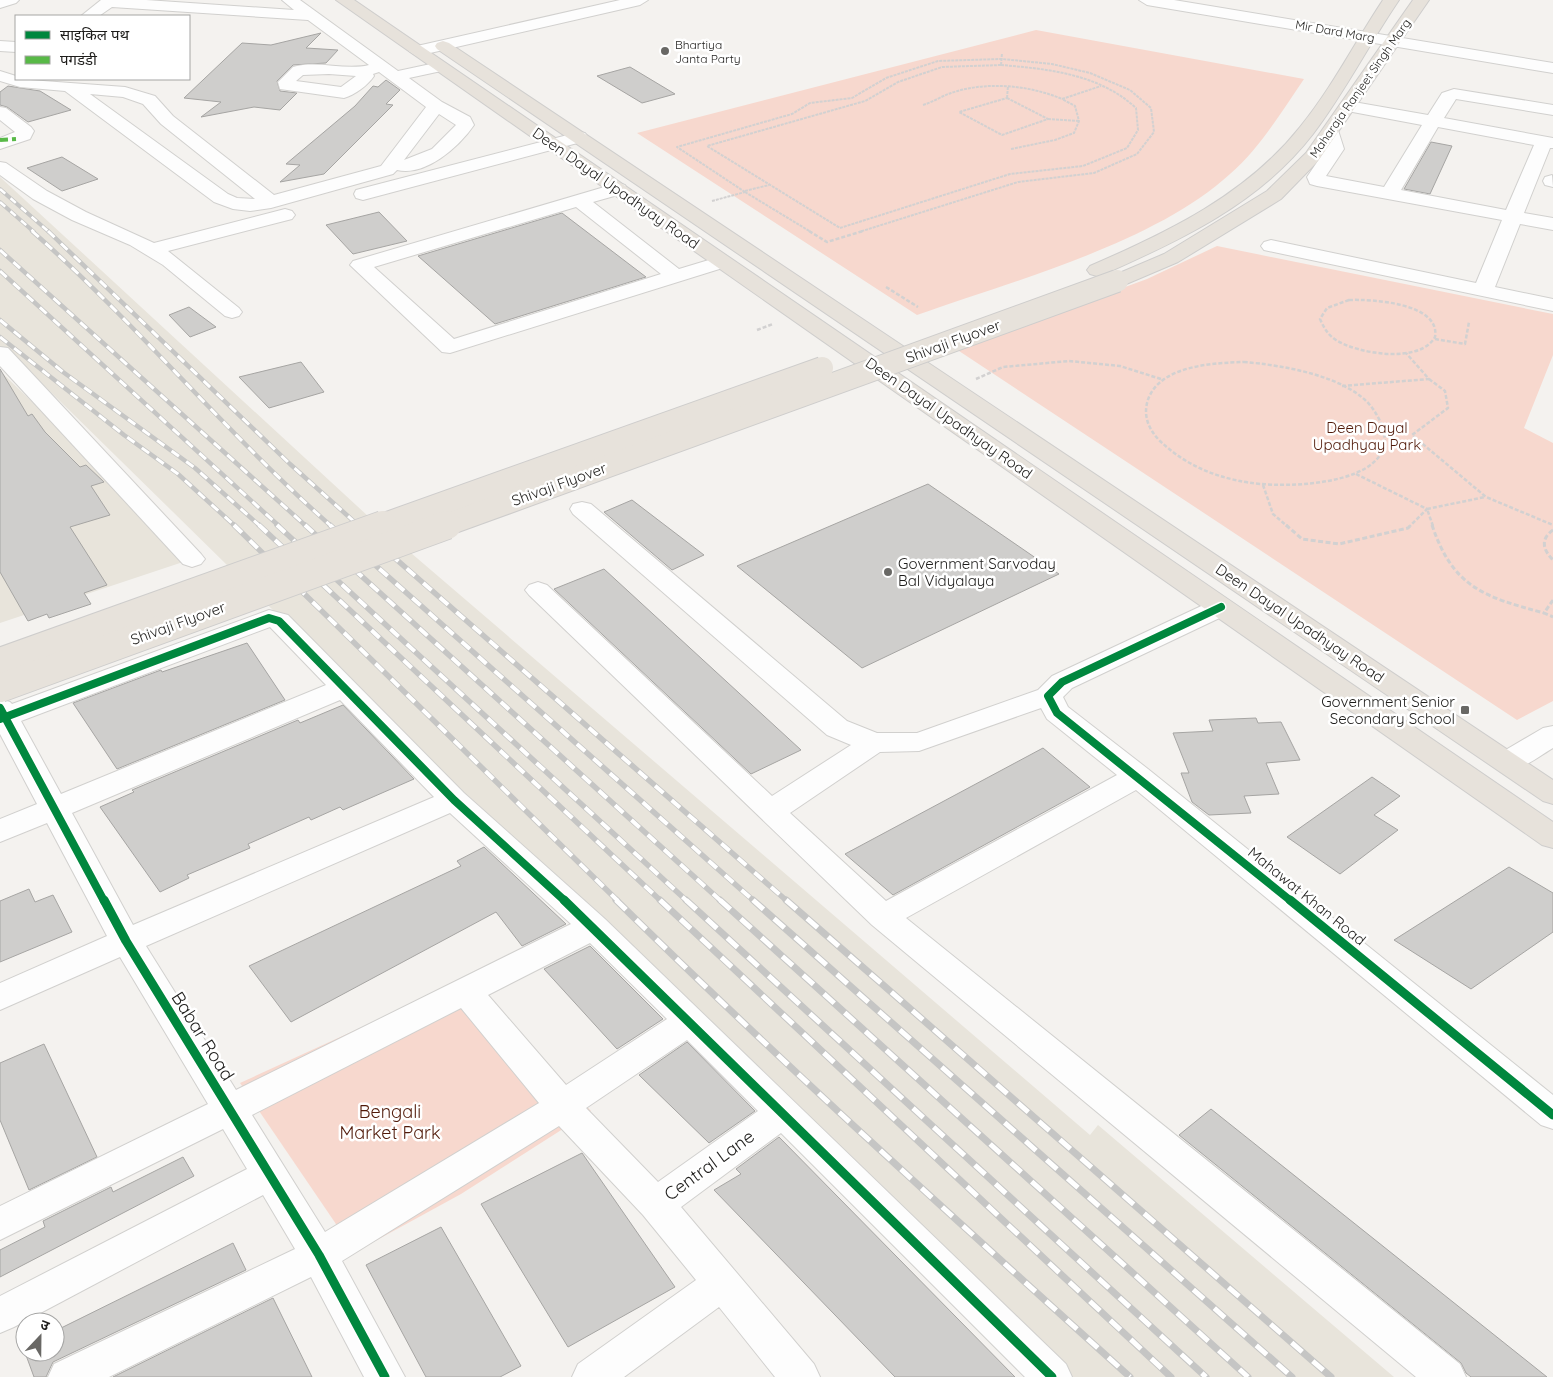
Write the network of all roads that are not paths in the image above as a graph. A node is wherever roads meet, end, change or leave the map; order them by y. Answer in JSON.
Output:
{"nodes":[{"id":1,"x":11,"y":0,"type":"edge"},
{"id":2,"x":290,"y":0,"type":"edge"},
{"id":3,"x":344,"y":0,"type":"edge"},
{"id":4,"x":640,"y":0,"type":"edge"},
{"id":5,"x":1147,"y":0,"type":"edge"},
{"id":6,"x":1391,"y":0,"type":"edge"},
{"id":7,"x":1421,"y":0,"type":"edge"},
{"id":8,"x":110,"y":1,"type":"edge"},
{"id":9,"x":0,"y":3,"type":"edge"},
{"id":10,"x":1272,"y":3,"type":"dead end"},
{"id":11,"x":90,"y":15,"type":"edge"},
{"id":12,"x":312,"y":16,"type":"junction"},
{"id":13,"x":1263,"y":19,"type":"junction"},
{"id":14,"x":1369,"y":37,"type":"junction"},
{"id":15,"x":1392,"y":41,"type":"junction"},
{"id":16,"x":0,"y":46,"type":"edge"},
{"id":17,"x":15,"y":47,"type":"edge"},
{"id":18,"x":431,"y":49,"type":"junction"},
{"id":19,"x":382,"y":66,"type":"junction"},
{"id":20,"x":1553,"y":68,"type":"edge"},
{"id":21,"x":361,"y":72,"type":"dead end"},
{"id":22,"x":397,"y":76,"type":"junction"},
{"id":23,"x":30,"y":80,"type":"edge"},
{"id":24,"x":141,"y":80,"type":"edge"},
{"id":25,"x":70,"y":87,"type":"junction"},
{"id":26,"x":125,"y":92,"type":"junction"},
{"id":27,"x":436,"y":106,"type":"junction"},
{"id":28,"x":1348,"y":106,"type":"junction"},
{"id":29,"x":1553,"y":110,"type":"edge"},
{"id":30,"x":0,"y":112,"type":"edge"},
{"id":31,"x":1430,"y":128,"type":"junction"},
{"id":32,"x":1331,"y":131,"type":"junction"},
{"id":33,"x":578,"y":137,"type":"junction"},
{"id":34,"x":5,"y":141,"type":"edge"},
{"id":35,"x":1549,"y":142,"type":"edge"},
{"id":36,"x":553,"y":144,"type":"junction"},
{"id":37,"x":1508,"y":148,"type":"dead end"},
{"id":38,"x":0,"y":167,"type":"edge"},
{"id":39,"x":387,"y":170,"type":"junction"},
{"id":40,"x":618,"y":189,"type":"junction"},
{"id":41,"x":1389,"y":194,"type":"junction"},
{"id":42,"x":580,"y":200,"type":"junction"},
{"id":43,"x":271,"y":202,"type":"junction"},
{"id":44,"x":1514,"y":217,"type":"junction"},
{"id":45,"x":1553,"y":224,"type":"edge"},
{"id":46,"x":1271,"y":246,"type":"dead end"},
{"id":47,"x":151,"y":250,"type":"junction"},
{"id":48,"x":722,"y":262,"type":"junction"},
{"id":49,"x":1097,"y":270,"type":"joint"},
{"id":50,"x":677,"y":276,"type":"junction"},
{"id":51,"x":1118,"y":281,"type":"joint"},
{"id":52,"x":1483,"y":290,"type":"junction"},
{"id":53,"x":1553,"y":305,"type":"edge"},
{"id":54,"x":232,"y":312,"type":"dead end"},
{"id":55,"x":0,"y":352,"type":"edge"},
{"id":56,"x":582,"y":509,"type":"dead end"},
{"id":57,"x":192,"y":559,"type":"dead end"},
{"id":58,"x":538,"y":590,"type":"dead end"},
{"id":59,"x":1221,"y":607,"type":"junction"},
{"id":60,"x":0,"y":662,"type":"edge"},
{"id":61,"x":344,"y":688,"type":"junction"},
{"id":62,"x":1048,"y":696,"type":"junction"},
{"id":63,"x":1,"y":708,"type":"edge"},
{"id":64,"x":1553,"y":735,"type":"edge"},
{"id":65,"x":874,"y":743,"type":"junction"},
{"id":66,"x":1507,"y":762,"type":"junction"},
{"id":67,"x":1138,"y":776,"type":"junction"},
{"id":68,"x":1553,"y":794,"type":"edge"},
{"id":69,"x":454,"y":800,"type":"junction"},
{"id":70,"x":54,"y":808,"type":"junction"},
{"id":71,"x":770,"y":812,"type":"junction"},
{"id":72,"x":0,"y":831,"type":"edge"},
{"id":73,"x":1553,"y":837,"type":"edge"},
{"id":74,"x":883,"y":917,"type":"junction"},
{"id":75,"x":594,"y":927,"type":"junction"},
{"id":76,"x":126,"y":940,"type":"junction"},
{"id":77,"x":466,"y":992,"type":"junction"},
{"id":78,"x":0,"y":997,"type":"edge"},
{"id":79,"x":690,"y":1021,"type":"junction"},
{"id":80,"x":562,"y":1106,"type":"junction"},
{"id":81,"x":231,"y":1110,"type":"junction"},
{"id":82,"x":782,"y":1113,"type":"junction"},
{"id":83,"x":1553,"y":1115,"type":"edge"},
{"id":84,"x":270,"y":1174,"type":"junction"},
{"id":85,"x":656,"y":1204,"type":"junction"},
{"id":86,"x":0,"y":1224,"type":"edge"},
{"id":87,"x":319,"y":1255,"type":"junction"},
{"id":88,"x":722,"y":1283,"type":"junction"},
{"id":89,"x":0,"y":1315,"type":"edge"},
{"id":90,"x":68,"y":1377,"type":"edge"},
{"id":91,"x":385,"y":1377,"type":"edge"},
{"id":92,"x":592,"y":1377,"type":"edge"},
{"id":93,"x":800,"y":1377,"type":"edge"},
{"id":94,"x":1052,"y":1377,"type":"edge"},
{"id":95,"x":1446,"y":1377,"type":"edge"}],
"edges":[{"from":1,"to":9,"type":"street"},
{"from":2,"to":12,"type":"street"},
{"from":3,"to":18,"type":"main road","name":"Deen Dayal Upadhyay Road"},
{"from":4,"to":18,"type":"street"},
{"from":5,"to":13,"type":"street","name":"Mir Dard Marg"},
{"from":6,"to":14,"type":"main road","name":"Maharaja Ranjeet Singh Marg"},
{"from":7,"to":15,"type":"main road","name":"Maharaja Ranjeet Singh Marg"},
{"from":8,"to":11,"type":"street"},
{"from":8,"to":12,"type":"street"},
{"from":10,"to":13,"type":"street"},
{"from":12,"to":19,"type":"street"},
{"from":13,"to":14,"type":"street","name":"Mir Dard Marg"},
{"from":14,"to":15,"type":"street","name":"Mir Dard Marg"},
{"from":14,"to":49,"type":"main road","name":"Maharaja Ranjeet Singh Marg"},
{"from":15,"to":20,"type":"street","name":"Mir Dard Marg"},
{"from":15,"to":28,"type":"main road","name":"Maharaja Ranjeet Singh Marg"},
{"from":16,"to":17,"type":"street"},
{"from":18,"to":22,"type":"street"},
{"from":18,"to":33,"type":"main road","name":"Deen Dayal Upadhyay Road"},
{"from":18,"to":36,"type":"main road","name":"Deen Dayal Upadhyay Road"},
{"from":19,"to":21,"type":"street"},
{"from":19,"to":22,"type":"street"},
{"from":22,"to":27,"type":"street"},
{"from":23,"to":25,"type":"street"},
{"from":24,"to":26,"type":"street"},
{"from":25,"to":26,"type":"street"},
{"from":25,"to":43,"type":"street"},
{"from":26,"to":43,"type":"street"},
{"from":27,"to":39,"type":"street"},
{"from":27,"to":39,"type":"street"},
{"from":28,"to":31,"type":"street"},
{"from":28,"to":32,"type":"main road","name":"Maharaja Ranjeet Singh Marg"},
{"from":29,"to":31,"type":"street"},
{"from":30,"to":34,"type":"street"},
{"from":31,"to":35,"type":"street"},
{"from":31,"to":37,"type":"street"},
{"from":31,"to":41,"type":"street"},
{"from":32,"to":41,"type":"street"},
{"from":32,"to":51,"type":"main road","name":"Maharaja Ranjeet Singh Marg"},
{"from":33,"to":36,"type":"street"},
{"from":33,"to":66,"type":"main road","name":"Deen Dayal Upadhyay Road"},
{"from":35,"to":44,"type":"street"},
{"from":36,"to":40,"type":"main road","name":"Deen Dayal Upadhyay Road"},
{"from":36,"to":47,"type":"street"},
{"from":38,"to":47,"type":"street"},
{"from":39,"to":43,"type":"street"},
{"from":40,"to":42,"type":"street"},
{"from":40,"to":48,"type":"main road","name":"Deen Dayal Upadhyay Road"},
{"from":41,"to":44,"type":"street"},
{"from":42,"to":50,"type":"street"},
{"from":42,"to":50,"type":"street"},
{"from":44,"to":45,"type":"street"},
{"from":44,"to":52,"type":"street"},
{"from":46,"to":52,"type":"street"},
{"from":47,"to":54,"type":"street"},
{"from":48,"to":50,"type":"street"},
{"from":48,"to":59,"type":"main road","name":"Deen Dayal Upadhyay Road"},
{"from":49,"to":60,"type":"main road","name":"Shivaji Flyover","bridge":true},
{"from":51,"to":63,"type":"main road","name":"Shivaji Flyover","bridge":true},
{"from":52,"to":53,"type":"street"},
{"from":55,"to":57,"type":"street"},
{"from":56,"to":65,"type":"street"},
{"from":58,"to":71,"type":"street"},
{"from":59,"to":62,"type":"street"},
{"from":59,"to":73,"type":"main road","name":"Deen Dayal Upadhyay Road"},
{"from":61,"to":63,"type":"street"},
{"from":61,"to":69,"type":"street"},
{"from":61,"to":70,"type":"street"},
{"from":62,"to":65,"type":"street"},
{"from":62,"to":67,"type":"street","name":"Mahawat Khan Road"},
{"from":63,"to":70,"type":"street","name":"Babar Road"},
{"from":64,"to":66,"type":"street"},
{"from":65,"to":71,"type":"street"},
{"from":66,"to":68,"type":"main road","name":"Deen Dayal Upadhyay Road"},
{"from":67,"to":74,"type":"street"},
{"from":67,"to":83,"type":"street","name":"Mahawat Khan Road"},
{"from":69,"to":75,"type":"street"},
{"from":69,"to":76,"type":"street"},
{"from":70,"to":72,"type":"street"},
{"from":70,"to":76,"type":"street","name":"Babar Road"},
{"from":71,"to":74,"type":"street"},
{"from":74,"to":95,"type":"street"},
{"from":75,"to":77,"type":"street"},
{"from":75,"to":79,"type":"street"},
{"from":76,"to":78,"type":"street"},
{"from":76,"to":81,"type":"street","name":"Babar Road"},
{"from":77,"to":80,"type":"street"},
{"from":77,"to":81,"type":"street"},
{"from":79,"to":80,"type":"street"},
{"from":79,"to":82,"type":"street"},
{"from":80,"to":85,"type":"street"},
{"from":80,"to":87,"type":"street"},
{"from":81,"to":84,"type":"street","name":"Babar Road"},
{"from":81,"to":86,"type":"street"},
{"from":82,"to":85,"type":"street","name":"Central Lane"},
{"from":82,"to":94,"type":"street"},
{"from":84,"to":87,"type":"street","name":"Babar Road"},
{"from":84,"to":89,"type":"street"},
{"from":85,"to":88,"type":"street","name":"Central Lane"},
{"from":87,"to":90,"type":"street"},
{"from":87,"to":91,"type":"street","name":"Babar Road"},
{"from":88,"to":92,"type":"street"},
{"from":88,"to":93,"type":"street","name":"Central Lane"}]}
